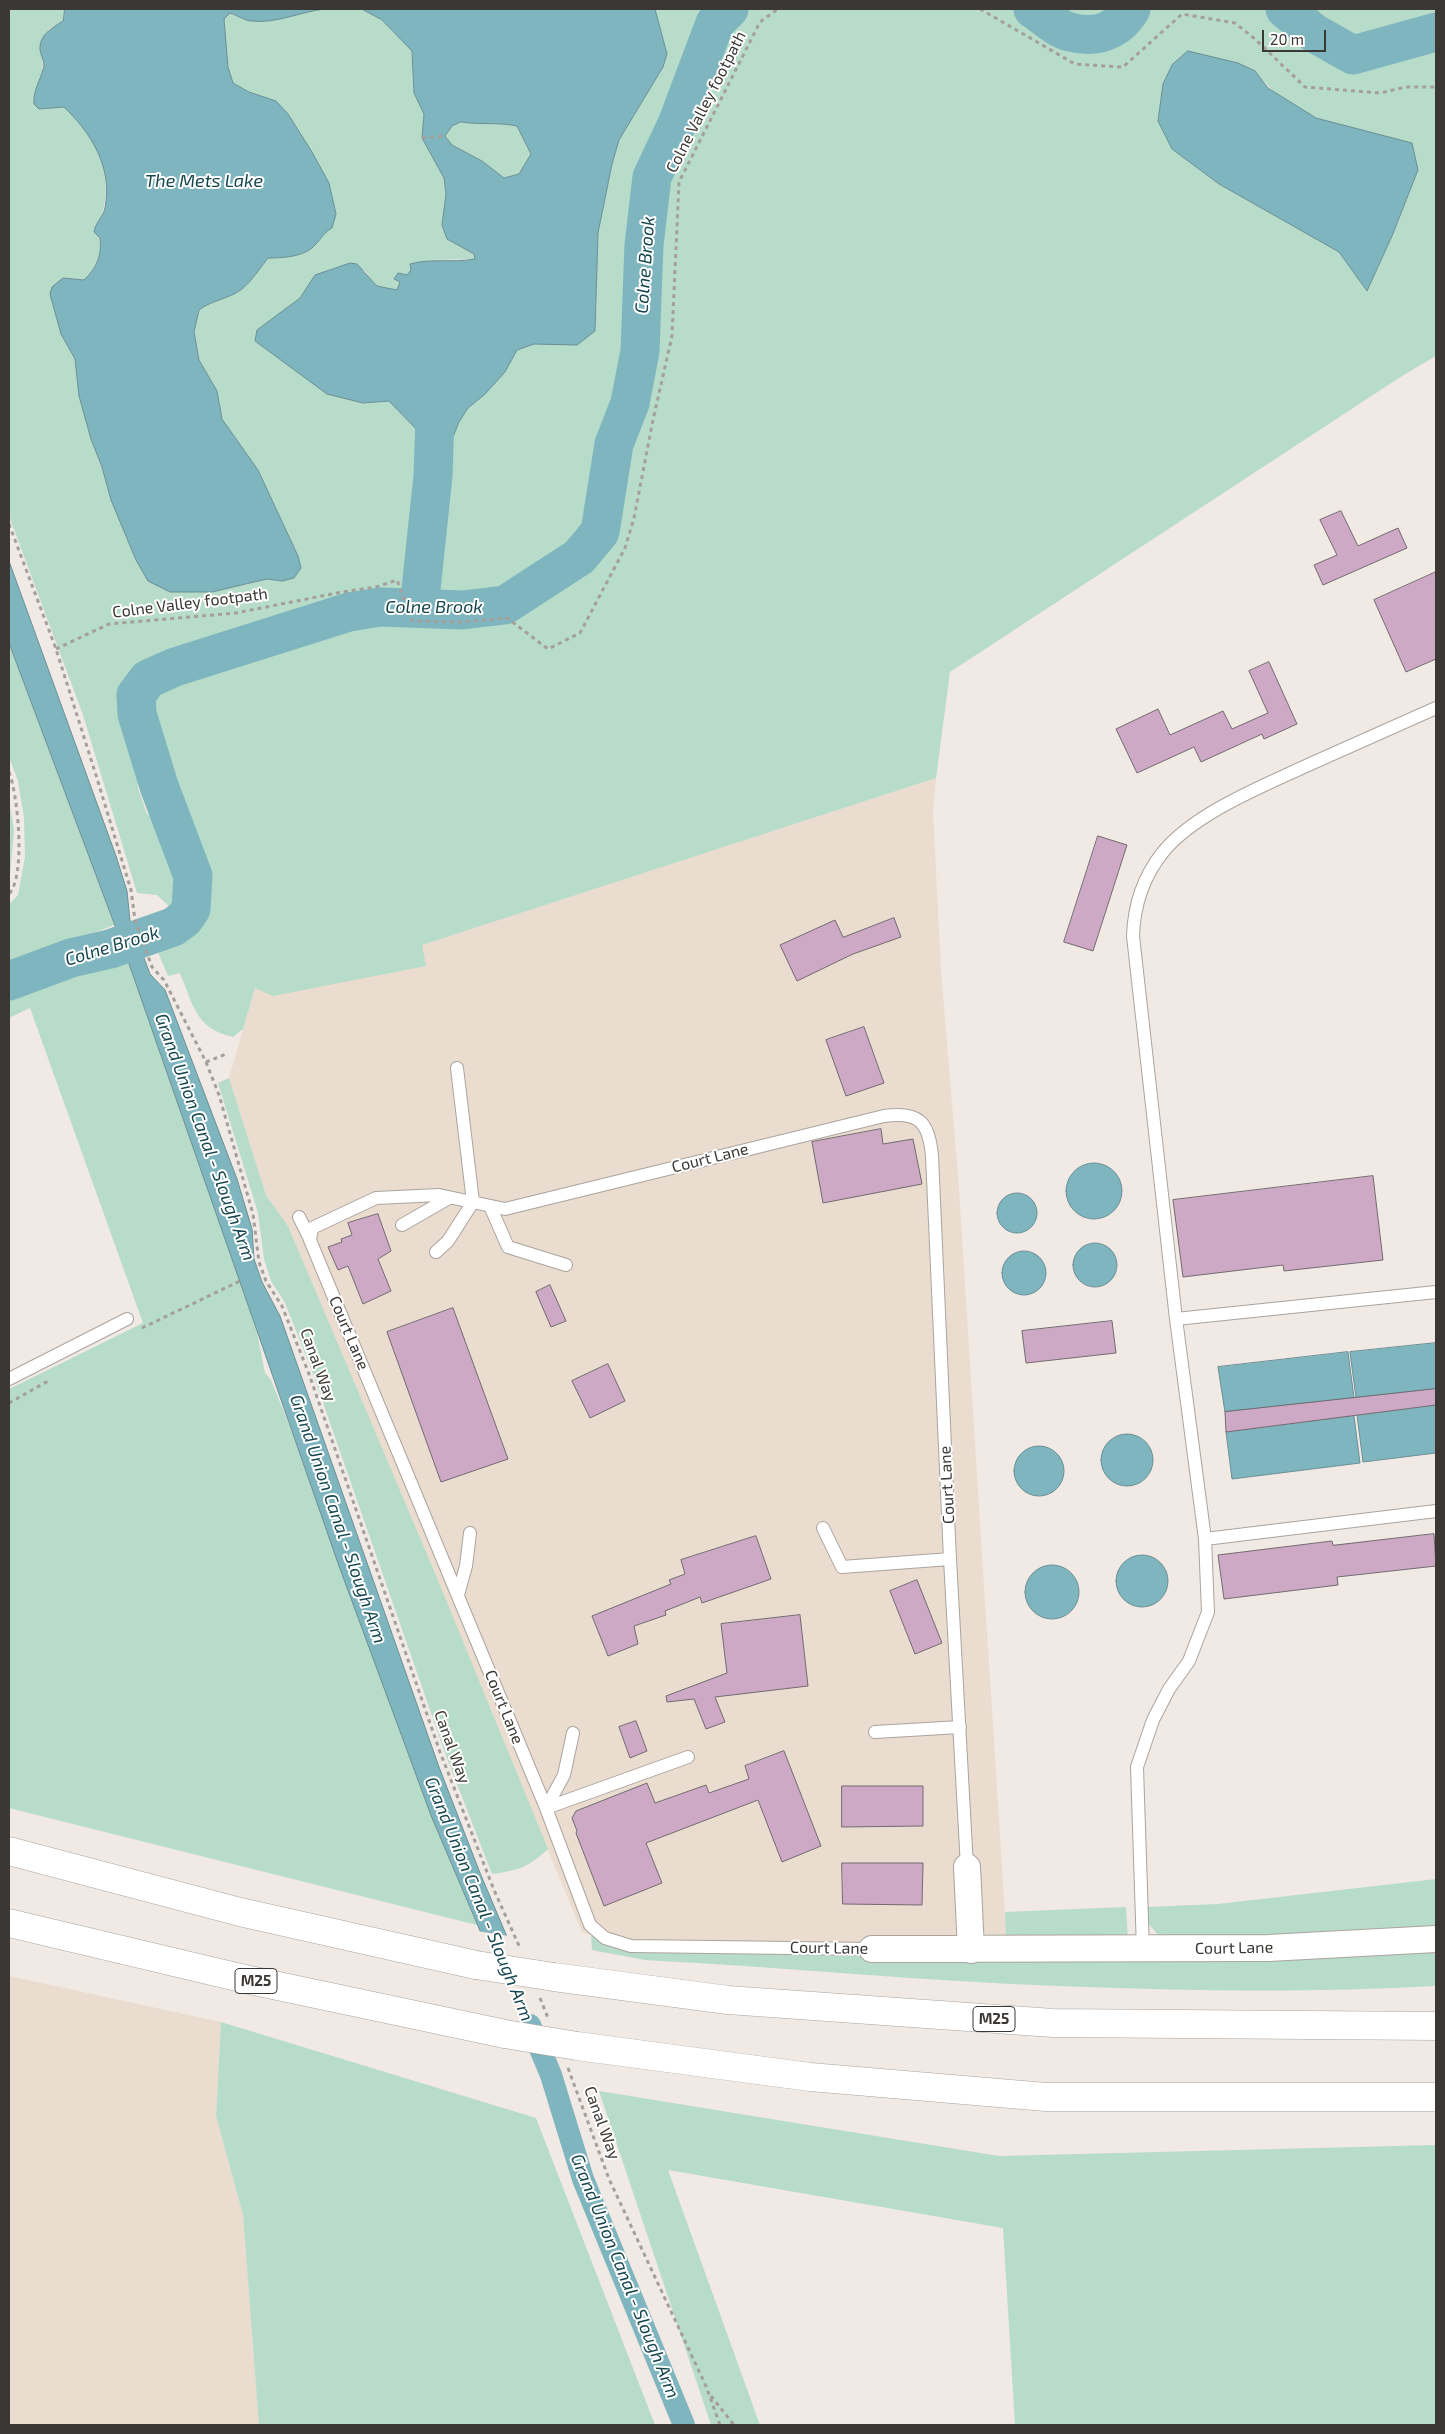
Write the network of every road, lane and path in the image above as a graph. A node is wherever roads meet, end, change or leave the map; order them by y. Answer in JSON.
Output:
{"nodes":[{"id":1,"x":778,"y":9,"type":"edge"},
{"id":2,"x":980,"y":9,"type":"edge"},
{"id":3,"x":1436,"y":87,"type":"edge"},
{"id":4,"x":444,"y":136,"type":"dead end"},
{"id":5,"x":422,"y":138,"type":"dead end"},
{"id":6,"x":9,"y":524,"type":"edge"},
{"id":7,"x":56,"y":649,"type":"junction"},
{"id":8,"x":1436,"y":708,"type":"edge"},
{"id":9,"x":9,"y":772,"type":"edge"},
{"id":10,"x":9,"y":894,"type":"edge"},
{"id":11,"x":226,"y":1054,"type":"dead end"},
{"id":12,"x":206,"y":1062,"type":"junction"},
{"id":13,"x":457,"y":1068,"type":"dead end"},
{"id":14,"x":449,"y":1198,"type":"junction"},
{"id":15,"x":473,"y":1202,"type":"junction"},
{"id":16,"x":490,"y":1206,"type":"junction"},
{"id":17,"x":299,"y":1217,"type":"dead end"},
{"id":18,"x":402,"y":1225,"type":"dead end"},
{"id":19,"x":309,"y":1237,"type":"junction"},
{"id":20,"x":436,"y":1252,"type":"dead end"},
{"id":21,"x":566,"y":1264,"type":"dead end"},
{"id":22,"x":1436,"y":1292,"type":"edge"},
{"id":23,"x":127,"y":1319,"type":"dead end"},
{"id":24,"x":1176,"y":1319,"type":"junction"},
{"id":25,"x":9,"y":1380,"type":"edge"},
{"id":26,"x":1436,"y":1511,"type":"edge"},
{"id":27,"x":823,"y":1528,"type":"dead end"},
{"id":28,"x":470,"y":1533,"type":"dead end"},
{"id":29,"x":1205,"y":1539,"type":"junction"},
{"id":30,"x":950,"y":1559,"type":"junction"},
{"id":31,"x":458,"y":1595,"type":"junction"},
{"id":32,"x":960,"y":1727,"type":"junction"},
{"id":33,"x":573,"y":1732,"type":"dead end"},
{"id":34,"x":875,"y":1732,"type":"dead end"},
{"id":35,"x":688,"y":1757,"type":"dead end"},
{"id":36,"x":546,"y":1808,"type":"junction"},
{"id":37,"x":9,"y":1851,"type":"edge"},
{"id":38,"x":967,"y":1867,"type":"joint"},
{"id":39,"x":9,"y":1923,"type":"edge"},
{"id":40,"x":1436,"y":1939,"type":"edge"},
{"id":41,"x":872,"y":1949,"type":"joint"},
{"id":42,"x":971,"y":1950,"type":"junction"},
{"id":43,"x":1143,"y":1950,"type":"junction"},
{"id":44,"x":523,"y":1957,"type":"dead end"},
{"id":45,"x":546,"y":1985,"type":"junction"},
{"id":46,"x":548,"y":2019,"type":"dead end"},
{"id":47,"x":1436,"y":2026,"type":"edge"},
{"id":48,"x":571,"y":2055,"type":"junction"},
{"id":49,"x":1436,"y":2097,"type":"edge"},
{"id":50,"x":709,"y":2394,"type":"junction"},
{"id":51,"x":720,"y":2425,"type":"edge"},
{"id":52,"x":734,"y":2425,"type":"edge"}],
"edges":[{"from":1,"to":7,"type":"path","name":"Colne Valley footpath"},
{"from":2,"to":3,"type":"path"},
{"from":4,"to":5,"type":"path"},
{"from":6,"to":7,"type":"path","name":"Canal Way"},
{"from":7,"to":12,"type":"path","name":"Canal Way"},
{"from":8,"to":24,"type":"lane"},
{"from":9,"to":10,"type":"path"},
{"from":11,"to":12,"type":"path"},
{"from":12,"to":44,"type":"path","name":"Canal Way"},
{"from":13,"to":15,"type":"lane"},
{"from":14,"to":15,"type":"lane","name":"Court Lane"},
{"from":14,"to":18,"type":"lane"},
{"from":14,"to":19,"type":"lane","name":"Court Lane"},
{"from":15,"to":16,"type":"lane","name":"Court Lane"},
{"from":15,"to":20,"type":"lane"},
{"from":16,"to":21,"type":"lane"},
{"from":16,"to":30,"type":"lane","name":"Court Lane"},
{"from":17,"to":19,"type":"lane"},
{"from":19,"to":31,"type":"lane","name":"Court Lane"},
{"from":22,"to":24,"type":"lane"},
{"from":23,"to":25,"type":"lane"},
{"from":24,"to":29,"type":"lane"},
{"from":26,"to":29,"type":"lane"},
{"from":27,"to":30,"type":"lane"},
{"from":28,"to":31,"type":"lane"},
{"from":29,"to":43,"type":"lane"},
{"from":30,"to":32,"type":"lane","name":"Court Lane"},
{"from":31,"to":36,"type":"lane","name":"Court Lane"},
{"from":32,"to":34,"type":"lane"},
{"from":32,"to":38,"type":"lane","name":"Court Lane"},
{"from":33,"to":36,"type":"lane"},
{"from":35,"to":36,"type":"lane"},
{"from":36,"to":41,"type":"lane","name":"Court Lane"},
{"from":37,"to":45,"type":"highway","number":"M25","bridge":true},
{"from":38,"to":42,"type":"street"},
{"from":39,"to":48,"type":"highway","number":"M25","bridge":true},
{"from":40,"to":43,"type":"street","name":"Court Lane"},
{"from":41,"to":42,"type":"street","name":"Court Lane"},
{"from":42,"to":43,"type":"street","name":"Court Lane"},
{"from":45,"to":46,"type":"path"},
{"from":45,"to":47,"type":"highway","number":"M25"},
{"from":48,"to":49,"type":"highway","number":"M25"},
{"from":48,"to":50,"type":"path","name":"Canal Way"},
{"from":50,"to":51,"type":"path","name":"Canal Way"},
{"from":50,"to":52,"type":"path"}]}
